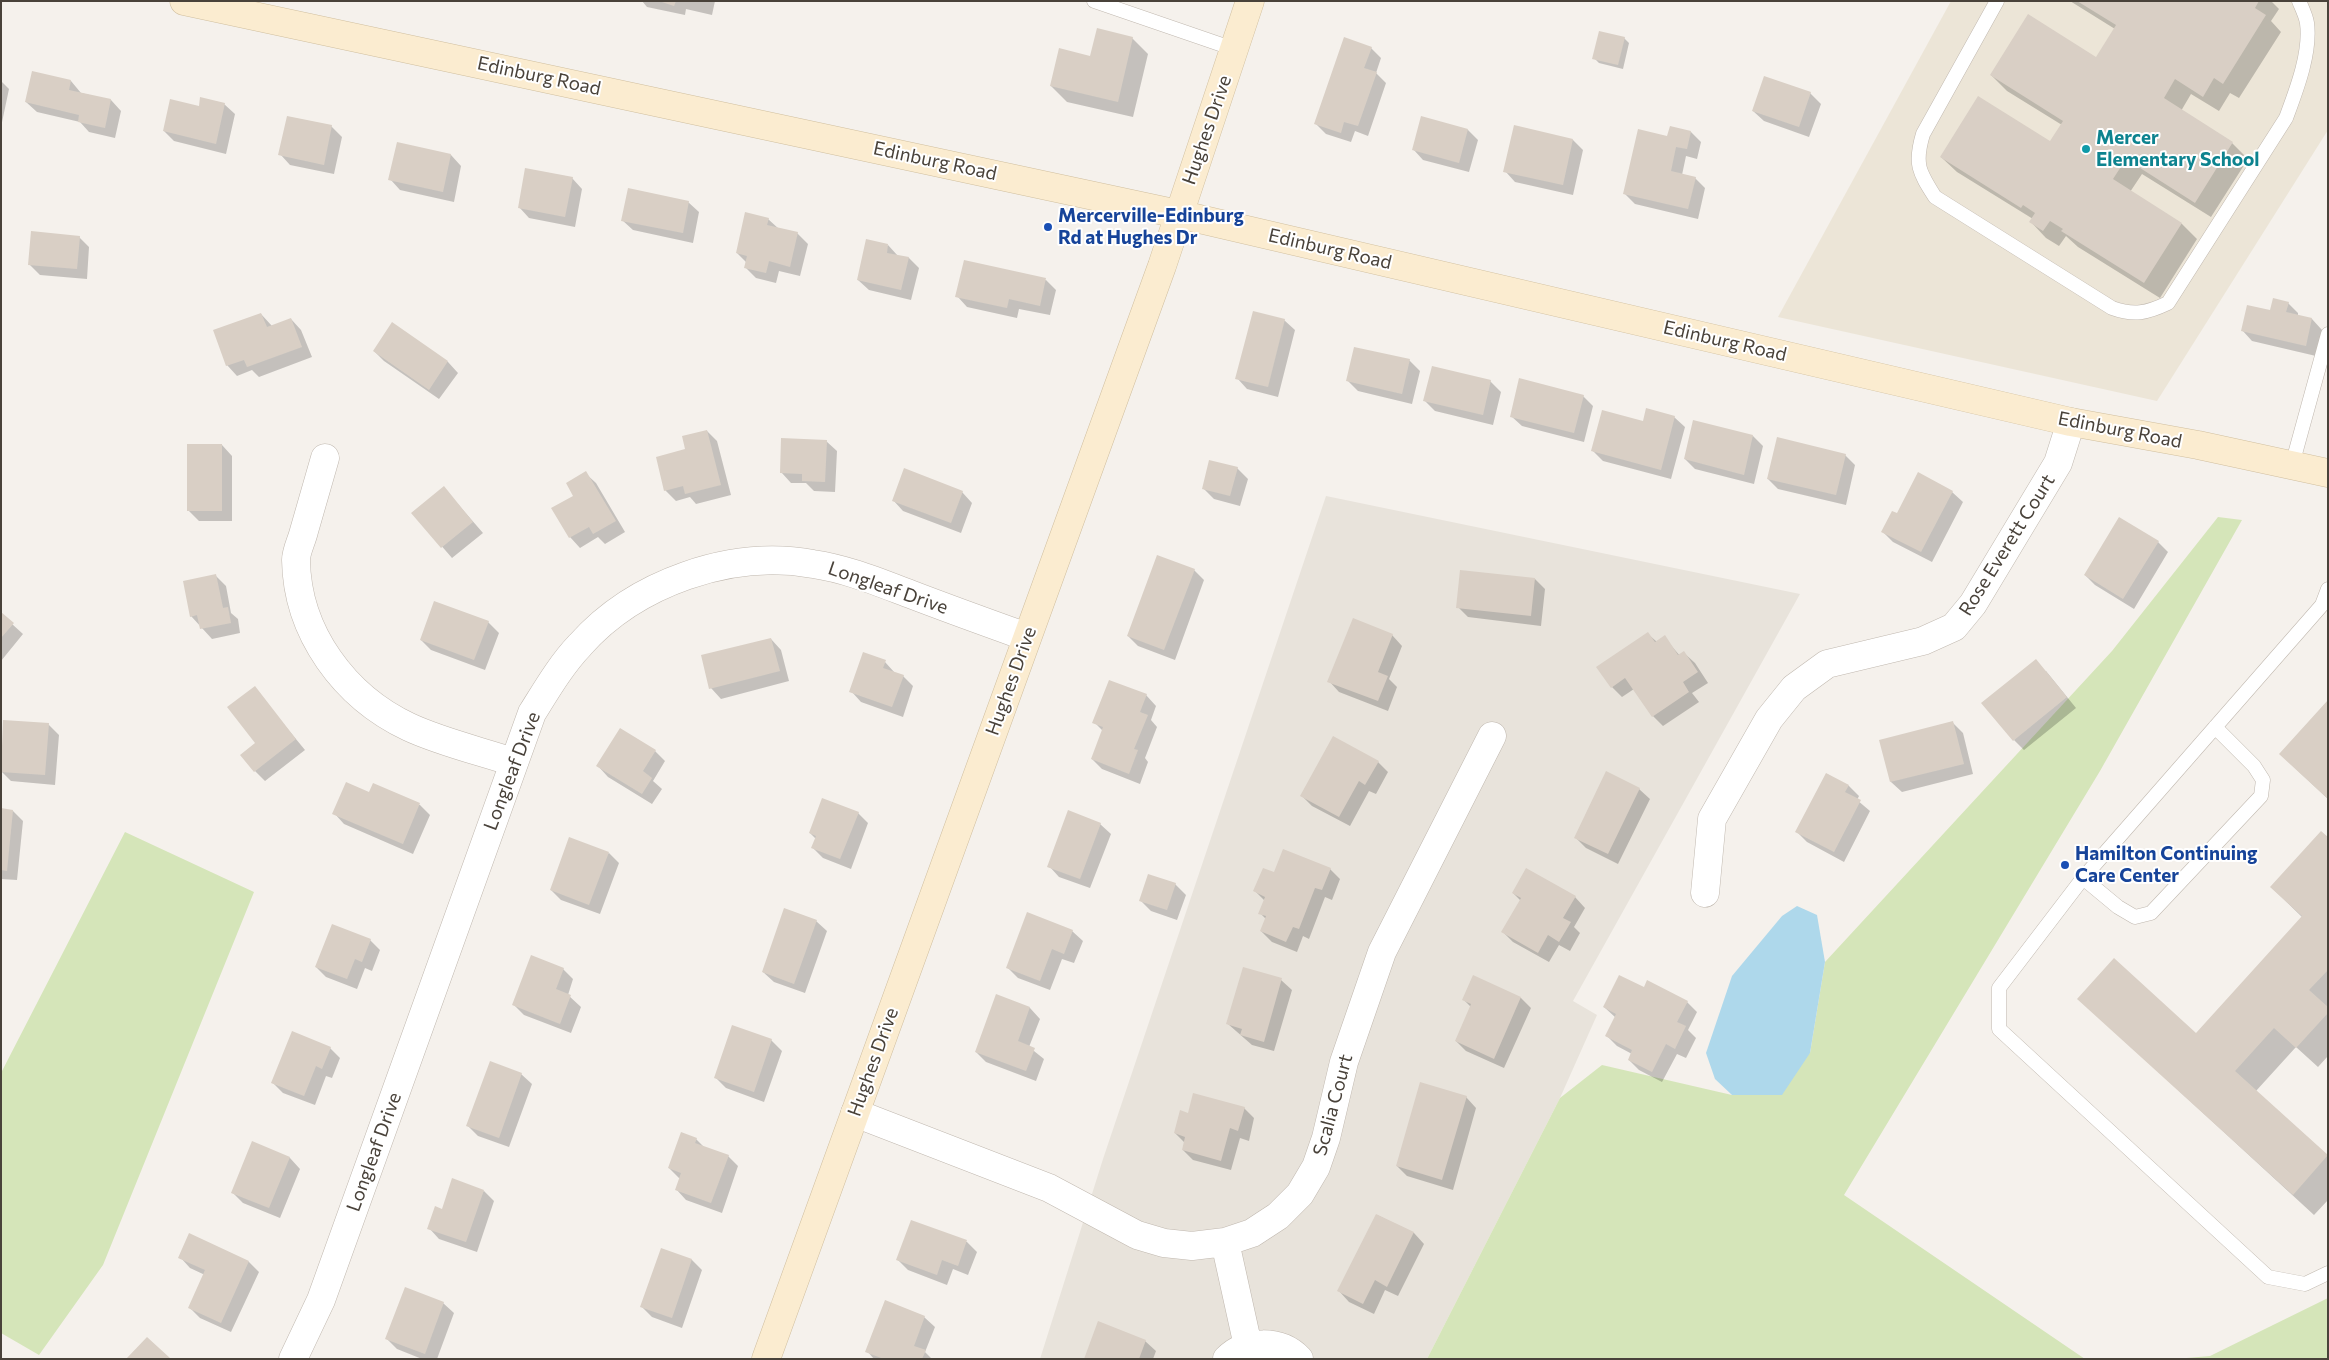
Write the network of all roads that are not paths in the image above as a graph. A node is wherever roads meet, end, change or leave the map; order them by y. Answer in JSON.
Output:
{"nodes":[{"id":1,"x":184,"y":1,"type":"edge"},
{"id":2,"x":1094,"y":1,"type":"edge"},
{"id":3,"x":1250,"y":1,"type":"edge"},
{"id":4,"x":1997,"y":1,"type":"edge"},
{"id":5,"x":2299,"y":1,"type":"edge"},
{"id":6,"x":1234,"y":49,"type":"junction"},
{"id":7,"x":1178,"y":214,"type":"junction"},
{"id":8,"x":2328,"y":334,"type":"edge"},
{"id":9,"x":2071,"y":422,"type":"junction"},
{"id":10,"x":325,"y":458,"type":"dead end"},
{"id":11,"x":2292,"y":465,"type":"junction"},
{"id":12,"x":2328,"y":473,"type":"edge"},
{"id":13,"x":2328,"y":589,"type":"edge"},
{"id":14,"x":1027,"y":637,"type":"junction"},
{"id":15,"x":2215,"y":727,"type":"junction"},
{"id":16,"x":1492,"y":736,"type":"dead end"},
{"id":17,"x":513,"y":762,"type":"junction"},
{"id":18,"x":2083,"y":878,"type":"junction"},
{"id":19,"x":1705,"y":893,"type":"dead end"},
{"id":20,"x":855,"y":1113,"type":"junction"},
{"id":21,"x":1224,"y":1242,"type":"junction"},
{"id":22,"x":2328,"y":1273,"type":"edge"},
{"id":23,"x":1237,"y":1352,"type":"edge"},
{"id":24,"x":293,"y":1359,"type":"edge"},
{"id":25,"x":766,"y":1359,"type":"edge"},
{"id":26,"x":1298,"y":1359,"type":"edge"}],
"edges":[{"from":1,"to":7,"type":"main road","name":"Edinburg Road"},
{"from":2,"to":6,"type":"lane"},
{"from":3,"to":6,"type":"main road","name":"Hughes Drive"},
{"from":4,"to":5,"type":"lane"},
{"from":6,"to":7,"type":"main road","name":"Hughes Drive"},
{"from":7,"to":9,"type":"main road","name":"Edinburg Road"},
{"from":7,"to":14,"type":"main road","name":"Hughes Drive"},
{"from":8,"to":11,"type":"lane"},
{"from":9,"to":11,"type":"main road","name":"Edinburg Road"},
{"from":9,"to":19,"type":"street","name":"Rose Everett Court"},
{"from":10,"to":17,"type":"street"},
{"from":11,"to":12,"type":"main road","name":"Edinburg Road"},
{"from":13,"to":15,"type":"lane"},
{"from":14,"to":17,"type":"street","name":"Longleaf Drive"},
{"from":14,"to":20,"type":"main road","name":"Hughes Drive"},
{"from":15,"to":18,"type":"lane"},
{"from":15,"to":18,"type":"lane"},
{"from":16,"to":21,"type":"street","name":"Scalia Court"},
{"from":17,"to":24,"type":"street","name":"Longleaf Drive"},
{"from":18,"to":22,"type":"lane"},
{"from":20,"to":21,"type":"street","name":"Scalia Court"},
{"from":20,"to":25,"type":"main road","name":"Hughes Drive"},
{"from":21,"to":23,"type":"street"},
{"from":23,"to":26,"type":"street"}]}
